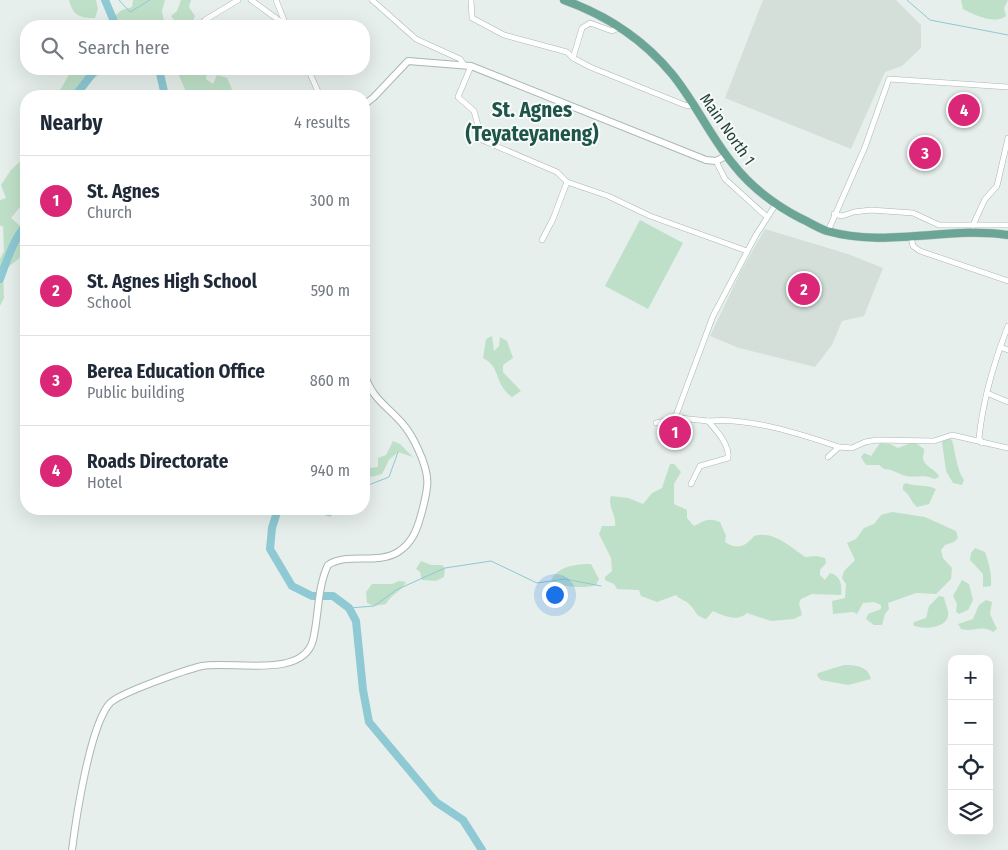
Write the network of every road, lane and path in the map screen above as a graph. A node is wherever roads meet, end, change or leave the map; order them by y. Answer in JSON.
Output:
{"nodes":[{"id":1,"x":238,"y":0,"type":"edge"},
{"id":2,"x":251,"y":0,"type":"edge"},
{"id":3,"x":276,"y":0,"type":"edge"},
{"id":4,"x":372,"y":0,"type":"edge"},
{"id":5,"x":471,"y":0,"type":"edge"},
{"id":6,"x":564,"y":0,"type":"edge"},
{"id":7,"x":205,"y":20,"type":"edge"},
{"id":8,"x":279,"y":20,"type":"edge"},
{"id":9,"x":284,"y":20,"type":"edge"},
{"id":10,"x":621,"y":27,"type":"junction"},
{"id":11,"x":573,"y":58,"type":"junction"},
{"id":12,"x":468,"y":66,"type":"junction"},
{"id":13,"x":311,"y":75,"type":"edge"},
{"id":14,"x":1008,"y":87,"type":"edge"},
{"id":15,"x":317,"y":90,"type":"edge"},
{"id":16,"x":370,"y":99,"type":"edge"},
{"id":17,"x":694,"y":104,"type":"junction"},
{"id":18,"x":1008,"y":138,"type":"edge"},
{"id":19,"x":726,"y":156,"type":"junction"},
{"id":20,"x":716,"y":161,"type":"junction"},
{"id":21,"x":567,"y":182,"type":"junction"},
{"id":22,"x":776,"y":204,"type":"junction"},
{"id":23,"x":834,"y":214,"type":"junction"},
{"id":24,"x":767,"y":218,"type":"junction"},
{"id":25,"x":973,"y":225,"type":"junction"},
{"id":26,"x":1008,"y":225,"type":"edge"},
{"id":27,"x":828,"y":231,"type":"junction"},
{"id":28,"x":1008,"y":235,"type":"edge"},
{"id":29,"x":911,"y":237,"type":"junction"},
{"id":30,"x":542,"y":240,"type":"dead end"},
{"id":31,"x":747,"y":251,"type":"junction"},
{"id":32,"x":1008,"y":281,"type":"edge"},
{"id":33,"x":1008,"y":326,"type":"edge"},
{"id":34,"x":1000,"y":347,"type":"junction"},
{"id":35,"x":1008,"y":350,"type":"edge"},
{"id":36,"x":370,"y":386,"type":"edge"},
{"id":37,"x":987,"y":393,"type":"junction"},
{"id":38,"x":1008,"y":402,"type":"edge"},
{"id":39,"x":675,"y":418,"type":"junction"},
{"id":40,"x":708,"y":421,"type":"junction"},
{"id":41,"x":656,"y":423,"type":"dead end"},
{"id":42,"x":982,"y":443,"type":"junction"},
{"id":43,"x":839,"y":447,"type":"junction"},
{"id":44,"x":1008,"y":448,"type":"edge"},
{"id":45,"x":828,"y":457,"type":"dead end"},
{"id":46,"x":691,"y":484,"type":"dead end"},
{"id":47,"x":72,"y":850,"type":"edge"}],
"edges":[{"from":1,"to":7,"type":"street"},
{"from":2,"to":8,"type":"street"},
{"from":3,"to":9,"type":"street"},
{"from":4,"to":12,"type":"street"},
{"from":5,"to":11,"type":"street"},
{"from":6,"to":10,"type":"main road","name":"Main North 1"},
{"from":10,"to":11,"type":"street"},
{"from":10,"to":17,"type":"main road","name":"Main North 1"},
{"from":11,"to":17,"type":"street"},
{"from":12,"to":16,"type":"street"},
{"from":12,"to":20,"type":"street"},
{"from":12,"to":21,"type":"street"},
{"from":13,"to":15,"type":"street"},
{"from":14,"to":23,"type":"street"},
{"from":17,"to":19,"type":"main road","name":"Main North 1"},
{"from":18,"to":25,"type":"street"},
{"from":19,"to":20,"type":"street"},
{"from":19,"to":22,"type":"main road","name":"Main North 1"},
{"from":20,"to":24,"type":"street"},
{"from":21,"to":30,"type":"street"},
{"from":21,"to":31,"type":"street"},
{"from":22,"to":24,"type":"street"},
{"from":22,"to":27,"type":"main road","name":"Main North 1"},
{"from":23,"to":25,"type":"street"},
{"from":23,"to":27,"type":"street"},
{"from":24,"to":31,"type":"street"},
{"from":25,"to":26,"type":"street"},
{"from":27,"to":29,"type":"main road","name":"Main North 1"},
{"from":28,"to":29,"type":"main road","name":"Main North 1"},
{"from":29,"to":32,"type":"street"},
{"from":31,"to":39,"type":"street"},
{"from":33,"to":34,"type":"street"},
{"from":34,"to":35,"type":"street"},
{"from":34,"to":37,"type":"street"},
{"from":36,"to":47,"type":"street"},
{"from":37,"to":38,"type":"street"},
{"from":37,"to":42,"type":"street"},
{"from":39,"to":40,"type":"street"},
{"from":39,"to":41,"type":"street"},
{"from":40,"to":43,"type":"street"},
{"from":40,"to":46,"type":"street"},
{"from":42,"to":43,"type":"street"},
{"from":42,"to":44,"type":"street"},
{"from":43,"to":45,"type":"street"}]}
